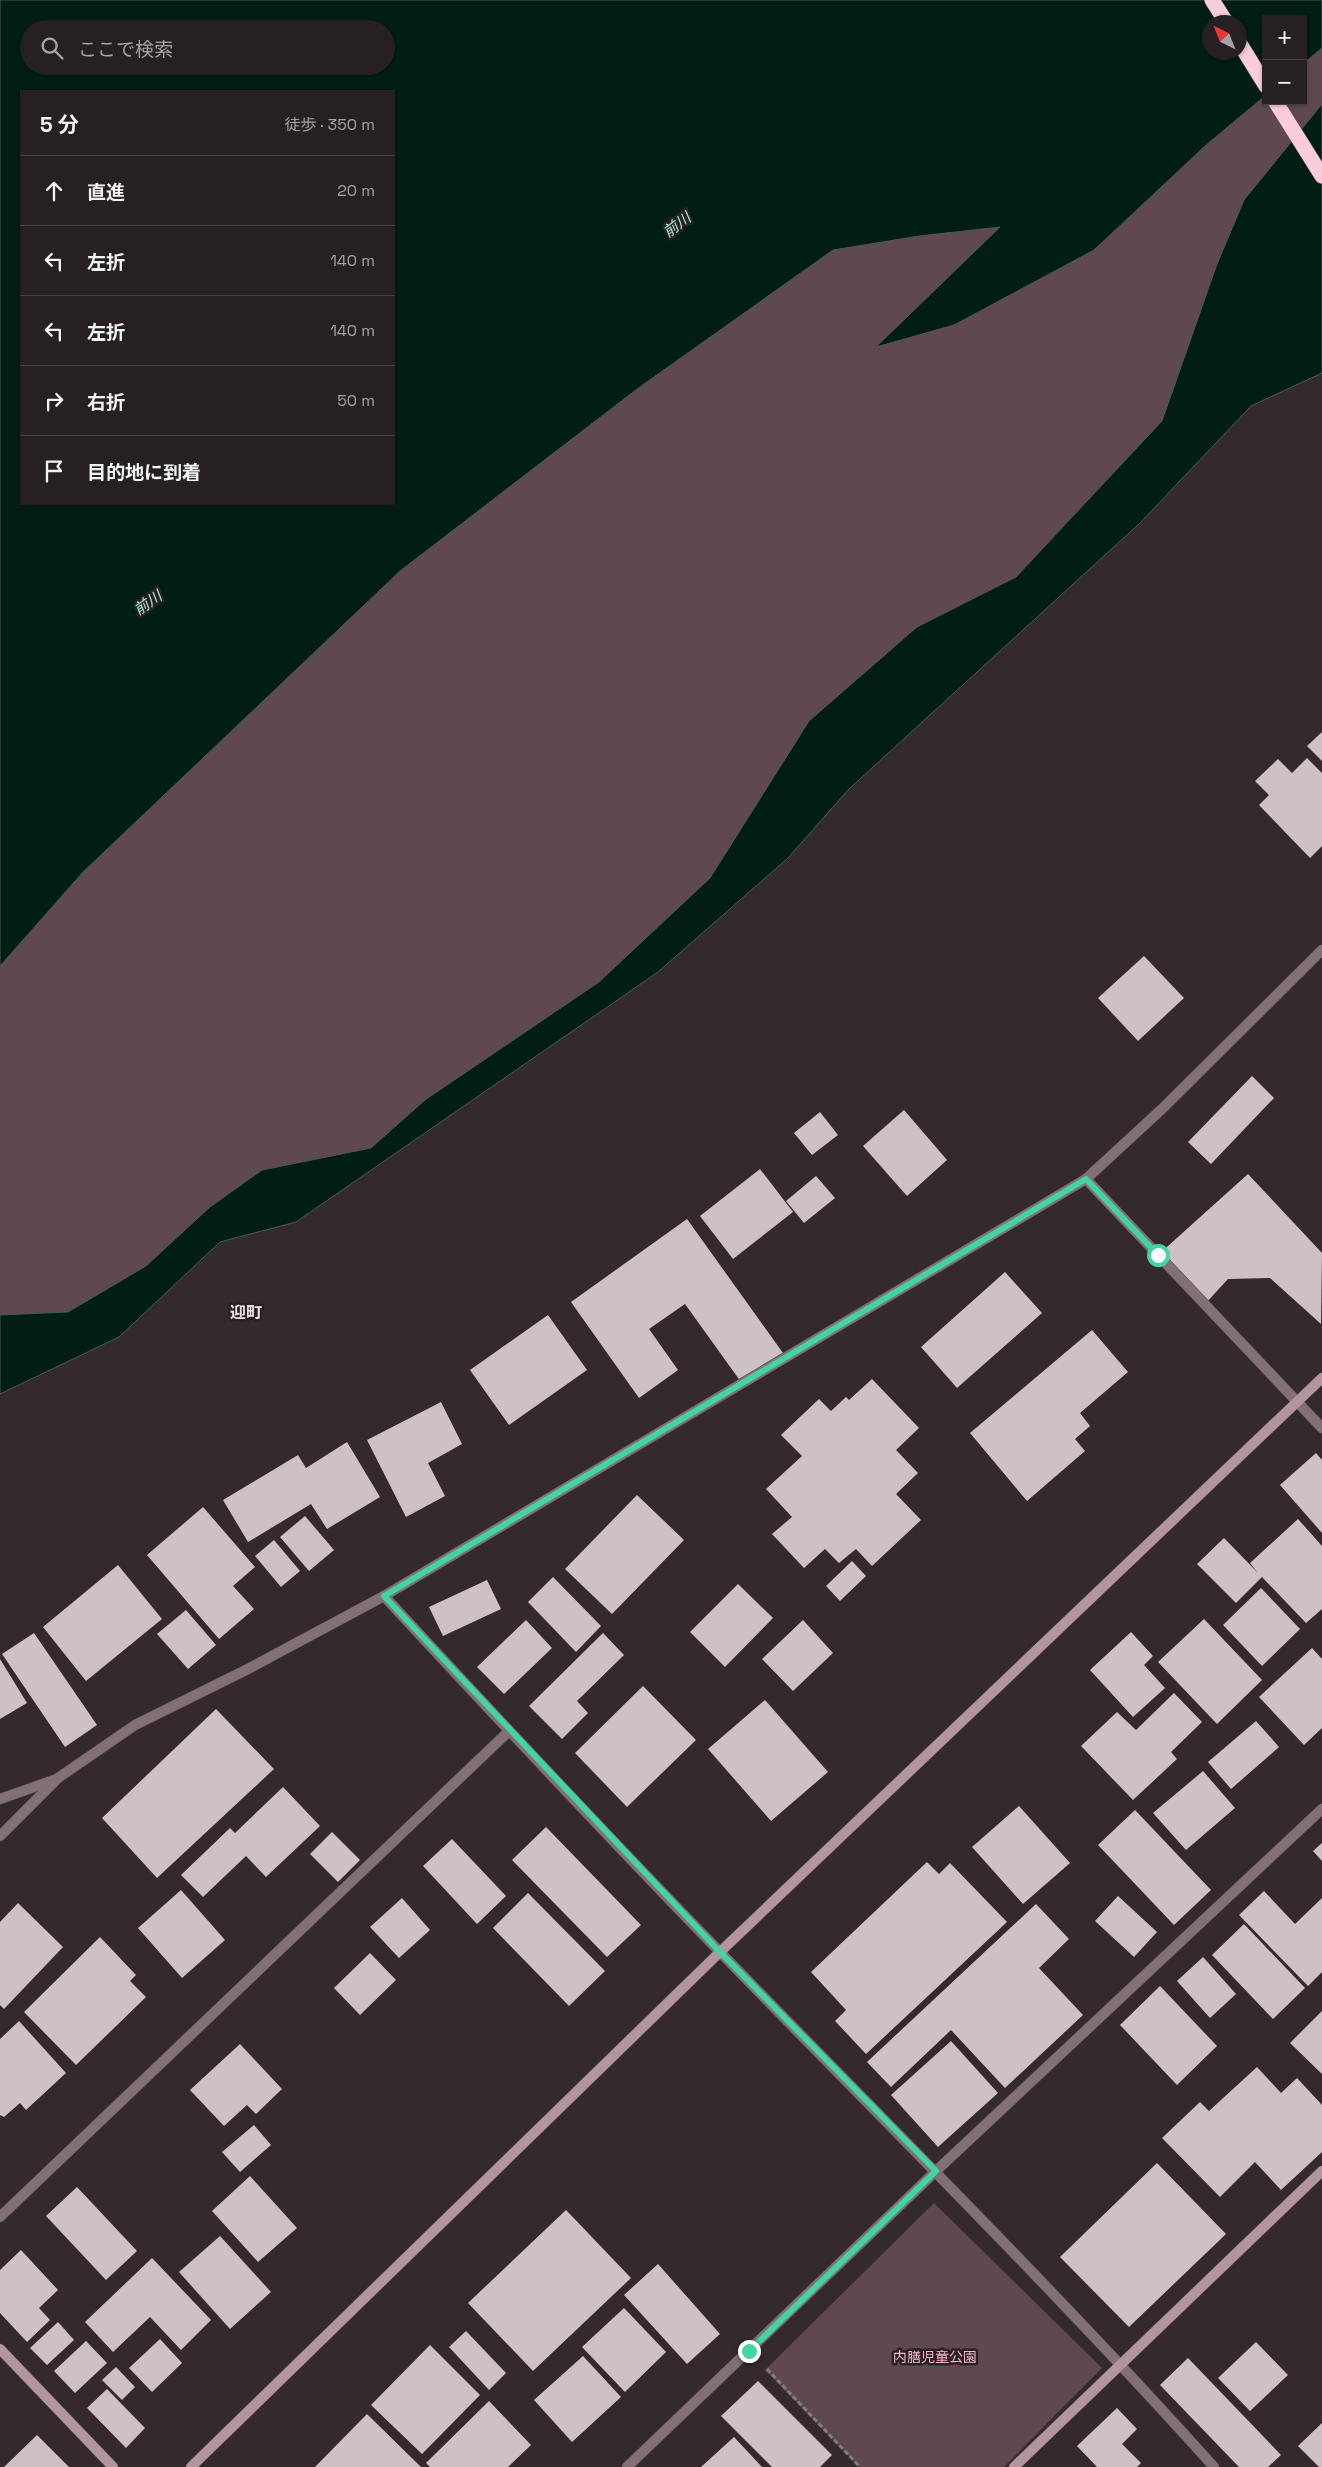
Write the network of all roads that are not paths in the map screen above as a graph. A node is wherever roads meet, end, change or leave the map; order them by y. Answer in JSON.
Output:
{"nodes":[{"id":1,"x":1212,"y":0,"type":"edge"},
{"id":2,"x":1222,"y":15,"type":"edge"},
{"id":3,"x":1247,"y":55,"type":"edge"},
{"id":4,"x":1262,"y":80,"type":"edge"},
{"id":5,"x":1278,"y":105,"type":"edge"},
{"id":6,"x":1322,"y":176,"type":"edge"},
{"id":7,"x":1322,"y":950,"type":"edge"},
{"id":8,"x":1086,"y":1179,"type":"junction"},
{"id":9,"x":1322,"y":1378,"type":"edge"},
{"id":10,"x":1297,"y":1402,"type":"junction"},
{"id":11,"x":1322,"y":1428,"type":"edge"},
{"id":12,"x":384,"y":1596,"type":"junction"},
{"id":13,"x":509,"y":1731,"type":"junction"},
{"id":14,"x":58,"y":1778,"type":"junction"},
{"id":15,"x":0,"y":1799,"type":"edge"},
{"id":16,"x":1322,"y":1809,"type":"edge"},
{"id":17,"x":0,"y":1836,"type":"edge"},
{"id":18,"x":720,"y":1952,"type":"junction"},
{"id":19,"x":936,"y":2171,"type":"junction"},
{"id":20,"x":1322,"y":2171,"type":"edge"},
{"id":21,"x":0,"y":2217,"type":"edge"},
{"id":22,"x":0,"y":2349,"type":"edge"},
{"id":23,"x":1121,"y":2364,"type":"junction"},
{"id":24,"x":113,"y":2467,"type":"edge"},
{"id":25,"x":190,"y":2467,"type":"edge"},
{"id":26,"x":627,"y":2467,"type":"edge"},
{"id":27,"x":1014,"y":2467,"type":"edge"},
{"id":28,"x":1214,"y":2467,"type":"edge"}],
"edges":[{"from":1,"to":2,"type":"highway"},
{"from":3,"to":4,"type":"highway"},
{"from":5,"to":6,"type":"highway"},
{"from":7,"to":8,"type":"street"},
{"from":8,"to":10,"type":"street"},
{"from":8,"to":12,"type":"street"},
{"from":9,"to":10,"type":"street"},
{"from":10,"to":11,"type":"street"},
{"from":10,"to":18,"type":"street"},
{"from":12,"to":13,"type":"street"},
{"from":12,"to":14,"type":"street"},
{"from":13,"to":18,"type":"street"},
{"from":13,"to":21,"type":"street"},
{"from":14,"to":15,"type":"street"},
{"from":14,"to":17,"type":"street"},
{"from":16,"to":19,"type":"street"},
{"from":18,"to":19,"type":"street"},
{"from":18,"to":25,"type":"street"},
{"from":19,"to":23,"type":"street"},
{"from":19,"to":26,"type":"street"},
{"from":20,"to":23,"type":"street"},
{"from":22,"to":24,"type":"street"},
{"from":23,"to":27,"type":"street"},
{"from":23,"to":28,"type":"street"}]}
